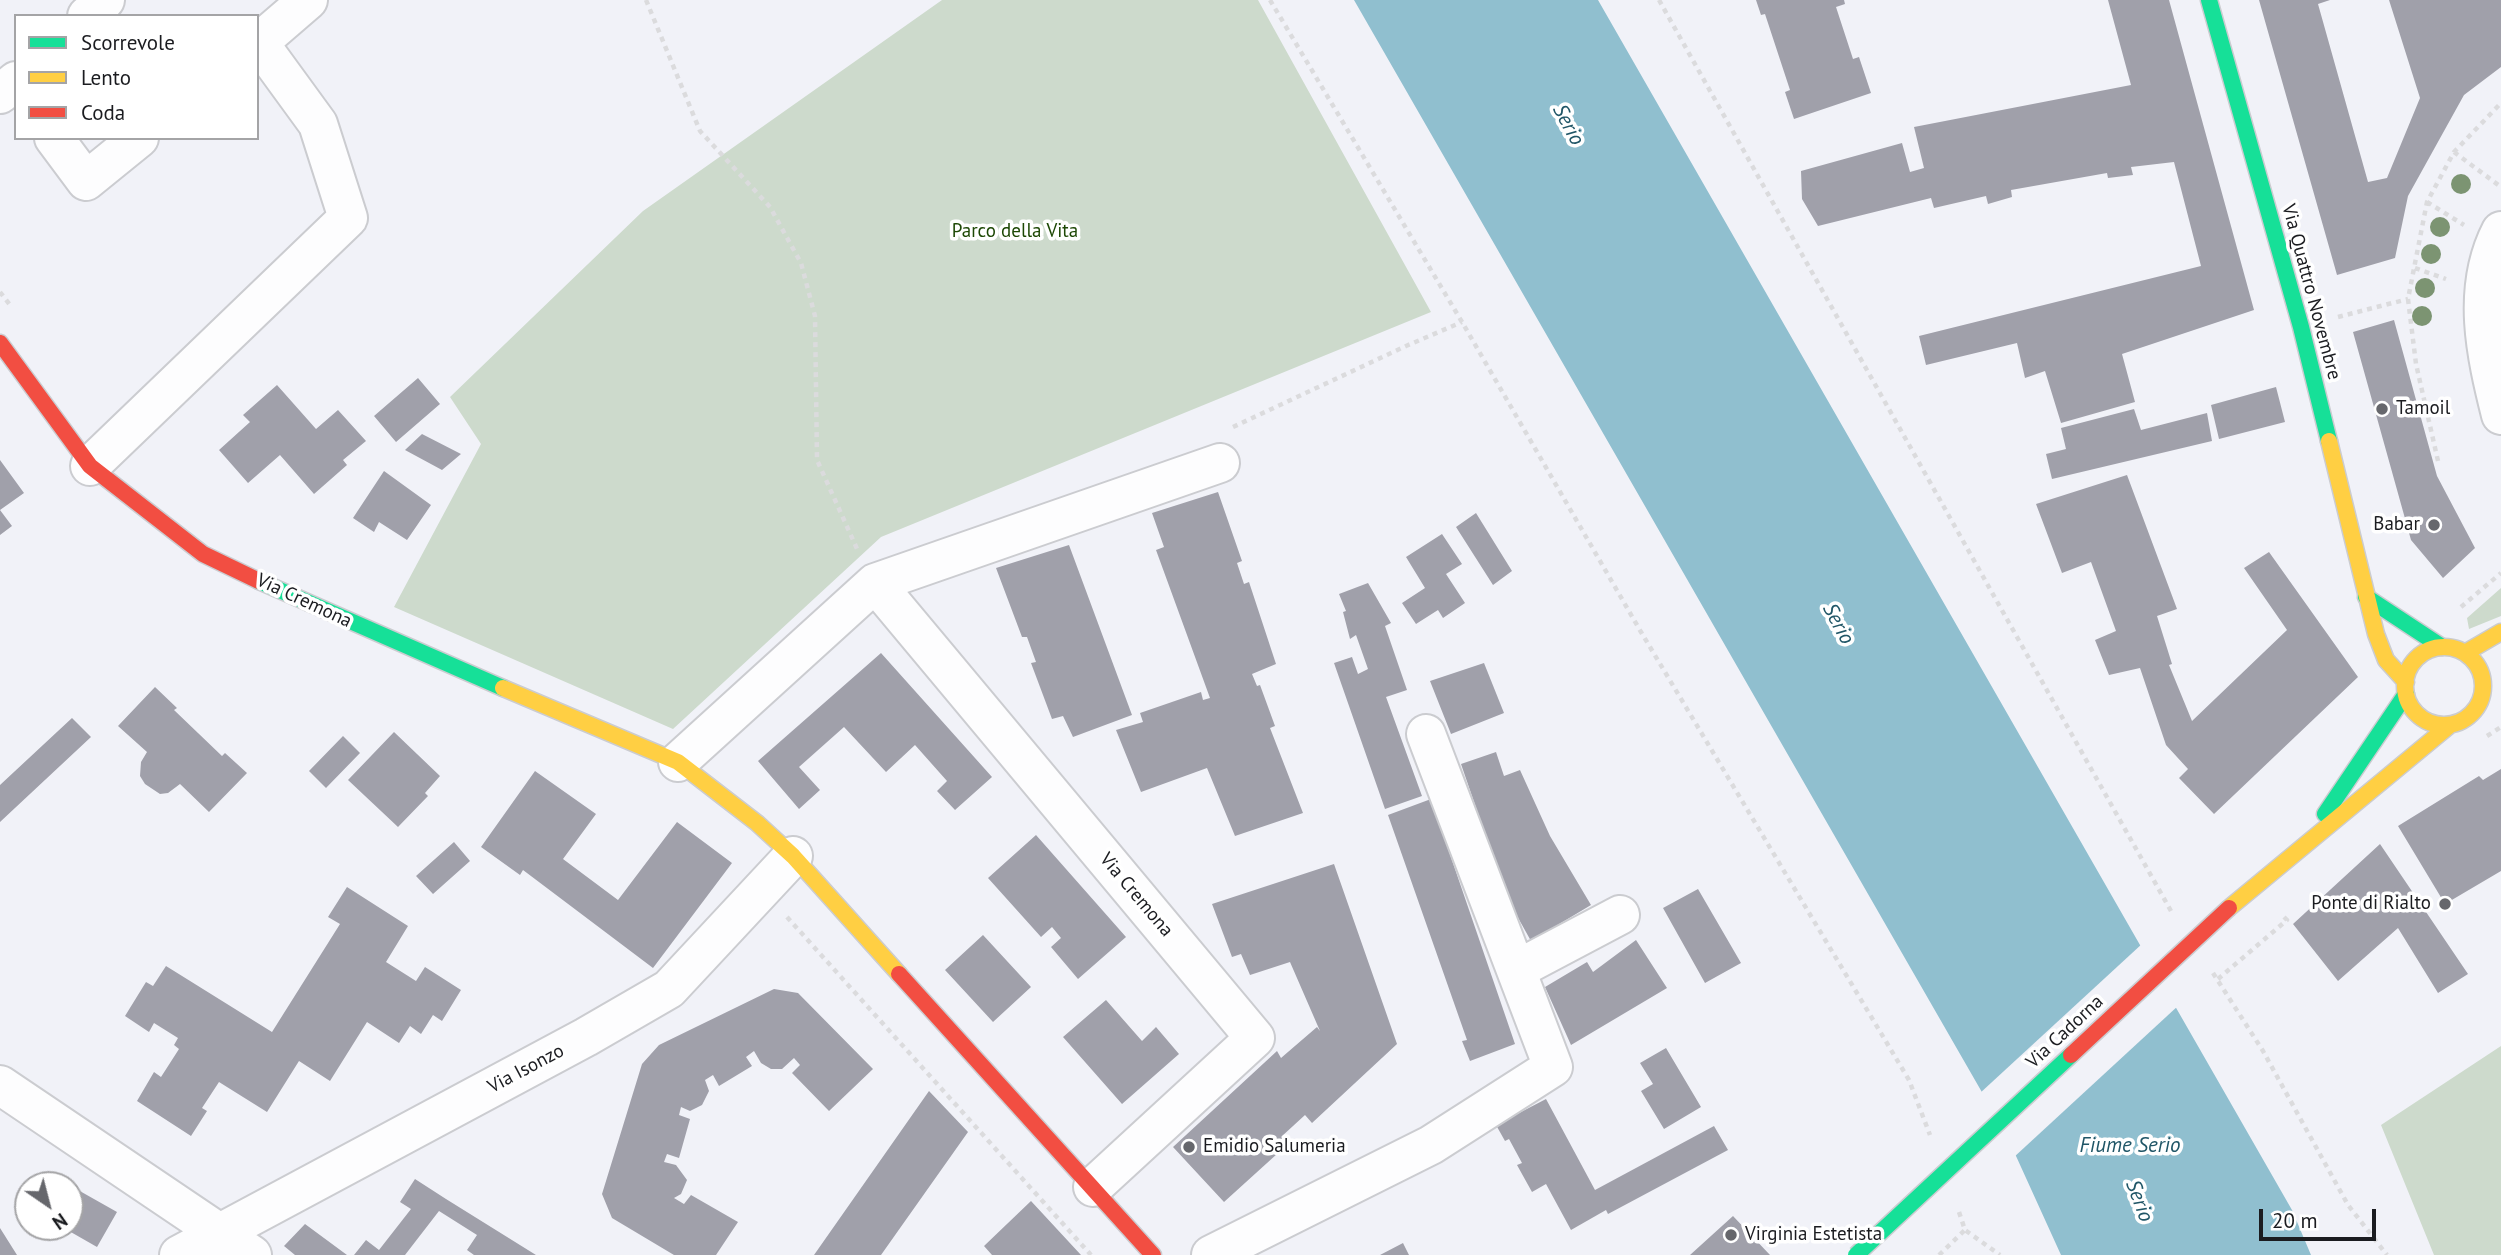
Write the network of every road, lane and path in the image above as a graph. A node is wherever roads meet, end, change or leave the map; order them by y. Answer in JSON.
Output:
{"nodes":[{"id":1,"x":105,"y":0,"type":"edge"},
{"id":2,"x":308,"y":0,"type":"edge"},
{"id":3,"x":646,"y":0,"type":"edge"},
{"id":4,"x":1270,"y":0,"type":"edge"},
{"id":5,"x":1659,"y":0,"type":"edge"},
{"id":6,"x":2209,"y":0,"type":"edge"},
{"id":7,"x":90,"y":14,"type":"edge"},
{"id":8,"x":259,"y":42,"type":"edge"},
{"id":9,"x":259,"y":44,"type":"edge"},
{"id":10,"x":2501,"y":103,"type":"edge"},
{"id":11,"x":55,"y":140,"type":"edge"},
{"id":12,"x":137,"y":140,"type":"edge"},
{"id":13,"x":2455,"y":152,"type":"junction"},
{"id":14,"x":2501,"y":187,"type":"edge"},
{"id":15,"x":2501,"y":231,"type":"edge"},
{"id":16,"x":2409,"y":299,"type":"junction"},
{"id":17,"x":1462,"y":323,"type":"junction"},
{"id":18,"x":2301,"y":327,"type":"junction"},
{"id":19,"x":0,"y":343,"type":"edge"},
{"id":20,"x":2501,"y":415,"type":"edge"},
{"id":21,"x":2438,"y":461,"type":"dead end"},
{"id":22,"x":1220,"y":463,"type":"joint"},
{"id":23,"x":90,"y":466,"type":"junction"},
{"id":24,"x":875,"y":583,"type":"junction"},
{"id":25,"x":2366,"y":597,"type":"junction"},
{"id":26,"x":2501,"y":632,"type":"edge"},
{"id":27,"x":2442,"y":647,"type":"junction"},
{"id":28,"x":2465,"y":653,"type":"junction"},
{"id":29,"x":2501,"y":687,"type":"edge"},
{"id":30,"x":2406,"y":688,"type":"junction"},
{"id":31,"x":2479,"y":704,"type":"junction"},
{"id":32,"x":2450,"y":725,"type":"junction"},
{"id":33,"x":1426,"y":734,"type":"dead end"},
{"id":34,"x":678,"y":762,"type":"junction"},
{"id":35,"x":2306,"y":844,"type":"junction"},
{"id":36,"x":793,"y":856,"type":"junction"},
{"id":37,"x":762,"y":890,"type":"junction"},
{"id":38,"x":2275,"y":907,"type":"dead end"},
{"id":39,"x":2169,"y":908,"type":"dead end"},
{"id":40,"x":1620,"y":915,"type":"dead end"},
{"id":41,"x":1516,"y":970,"type":"junction"},
{"id":42,"x":1909,"y":1080,"type":"dead end"},
{"id":43,"x":0,"y":1085,"type":"edge"},
{"id":44,"x":1093,"y":1187,"type":"junction"},
{"id":45,"x":221,"y":1231,"type":"junction"},
{"id":46,"x":179,"y":1255,"type":"edge"},
{"id":47,"x":252,"y":1255,"type":"edge"},
{"id":48,"x":1091,"y":1255,"type":"edge"},
{"id":49,"x":1153,"y":1255,"type":"edge"},
{"id":50,"x":1211,"y":1255,"type":"edge"},
{"id":51,"x":1856,"y":1255,"type":"edge"},
{"id":52,"x":1939,"y":1255,"type":"edge"},
{"id":53,"x":2000,"y":1255,"type":"edge"},
{"id":54,"x":2387,"y":1255,"type":"edge"}],
"edges":[{"from":1,"to":7,"type":"street"},
{"from":2,"to":8,"type":"street"},
{"from":3,"to":24,"type":"path"},
{"from":4,"to":17,"type":"path"},
{"from":5,"to":39,"type":"path"},
{"from":6,"to":18,"type":"street","name":"Via Quattro Novembre"},
{"from":9,"to":23,"type":"street"},
{"from":10,"to":13,"type":"path"},
{"from":11,"to":12,"type":"street"},
{"from":13,"to":14,"type":"path"},
{"from":13,"to":16,"type":"path"},
{"from":15,"to":20,"type":"street"},
{"from":16,"to":18,"type":"path"},
{"from":16,"to":21,"type":"path"},
{"from":17,"to":22,"type":"path"},
{"from":17,"to":42,"type":"path"},
{"from":18,"to":25,"type":"street","name":"Via Quattro Novembre"},
{"from":19,"to":23,"type":"street","name":"Via Cremona"},
{"from":22,"to":24,"type":"street"},
{"from":23,"to":34,"type":"street","name":"Via Cremona"},
{"from":24,"to":34,"type":"street"},
{"from":24,"to":44,"type":"street","name":"Via Cremona"},
{"from":25,"to":27,"type":"street"},
{"from":25,"to":30,"type":"street","name":"Via Quattro Novembre"},
{"from":26,"to":28,"type":"street"},
{"from":27,"to":28,"type":"street"},
{"from":27,"to":30,"type":"street"},
{"from":28,"to":31,"type":"street"},
{"from":29,"to":31,"type":"street"},
{"from":30,"to":32,"type":"street"},
{"from":30,"to":35,"type":"street","name":"Via Cadorna"},
{"from":31,"to":32,"type":"street"},
{"from":32,"to":35,"type":"street","name":"Via Cadorna"},
{"from":33,"to":41,"type":"street"},
{"from":34,"to":36,"type":"street","name":"Via Cremona"},
{"from":35,"to":51,"type":"street","name":"Via Cadorna","bridge":true},
{"from":36,"to":37,"type":"street","name":"Via Isonzo"},
{"from":36,"to":44,"type":"street","name":"Via Cremona"},
{"from":37,"to":45,"type":"street","name":"Via Isonzo"},
{"from":37,"to":48,"type":"path"},
{"from":38,"to":54,"type":"path"},
{"from":40,"to":41,"type":"street"},
{"from":41,"to":50,"type":"street"},
{"from":43,"to":45,"type":"street"},
{"from":44,"to":49,"type":"street","name":"Via Cremona"},
{"from":45,"to":46,"type":"street","name":"Via Isonzo"},
{"from":45,"to":47,"type":"street"},
{"from":52,"to":53,"type":"path"}]}
